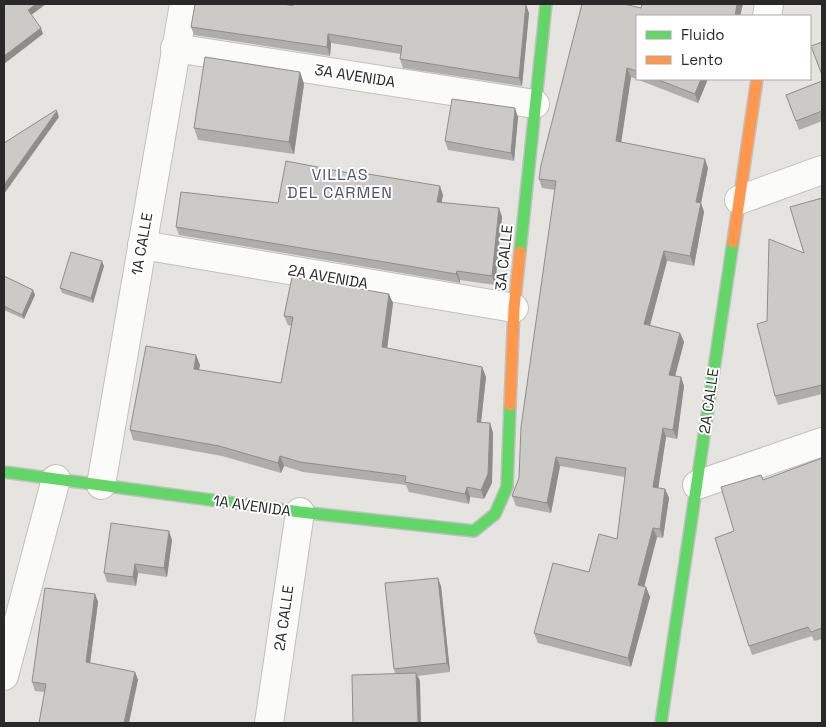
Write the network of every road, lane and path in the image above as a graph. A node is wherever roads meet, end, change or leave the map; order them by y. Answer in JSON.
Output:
{"nodes":[{"id":1,"x":184,"y":4,"type":"edge"},
{"id":2,"x":546,"y":4,"type":"edge"},
{"id":3,"x":175,"y":48,"type":"junction"},
{"id":4,"x":757,"y":80,"type":"edge"},
{"id":5,"x":535,"y":104,"type":"junction"},
{"id":6,"x":822,"y":170,"type":"edge"},
{"id":7,"x":739,"y":200,"type":"junction"},
{"id":8,"x":142,"y":245,"type":"junction"},
{"id":9,"x":514,"y":308,"type":"junction"},
{"id":10,"x":822,"y":442,"type":"edge"},
{"id":11,"x":4,"y":472,"type":"edge"},
{"id":12,"x":56,"y":479,"type":"junction"},
{"id":13,"x":101,"y":485,"type":"junction"},
{"id":14,"x":697,"y":485,"type":"junction"},
{"id":15,"x":300,"y":512,"type":"junction"},
{"id":16,"x":495,"y":514,"type":"joint"},
{"id":17,"x":4,"y":676,"type":"edge"},
{"id":18,"x":269,"y":723,"type":"edge"},
{"id":19,"x":661,"y":723,"type":"edge"}],
"edges":[{"from":1,"to":3,"type":"street","name":"1A CALLE"},
{"from":2,"to":5,"type":"street","name":"3A CALLE"},
{"from":3,"to":5,"type":"street","name":"3A AVENIDA"},
{"from":3,"to":8,"type":"street","name":"1A CALLE"},
{"from":4,"to":7,"type":"street","name":"2A CALLE"},
{"from":5,"to":9,"type":"street","name":"3A CALLE"},
{"from":6,"to":7,"type":"street"},
{"from":7,"to":14,"type":"street","name":"2A CALLE"},
{"from":8,"to":9,"type":"street","name":"2A AVENIDA"},
{"from":8,"to":13,"type":"street","name":"1A CALLE"},
{"from":9,"to":16,"type":"street","name":"3A CALLE"},
{"from":10,"to":14,"type":"street"},
{"from":11,"to":12,"type":"street","name":"1A AVENIDA"},
{"from":12,"to":13,"type":"street","name":"1A AVENIDA"},
{"from":12,"to":17,"type":"street"},
{"from":13,"to":15,"type":"street","name":"1A AVENIDA"},
{"from":14,"to":19,"type":"street","name":"2A CALLE"},
{"from":15,"to":16,"type":"street","name":"1A AVENIDA"},
{"from":15,"to":18,"type":"street","name":"2A CALLE"}]}
